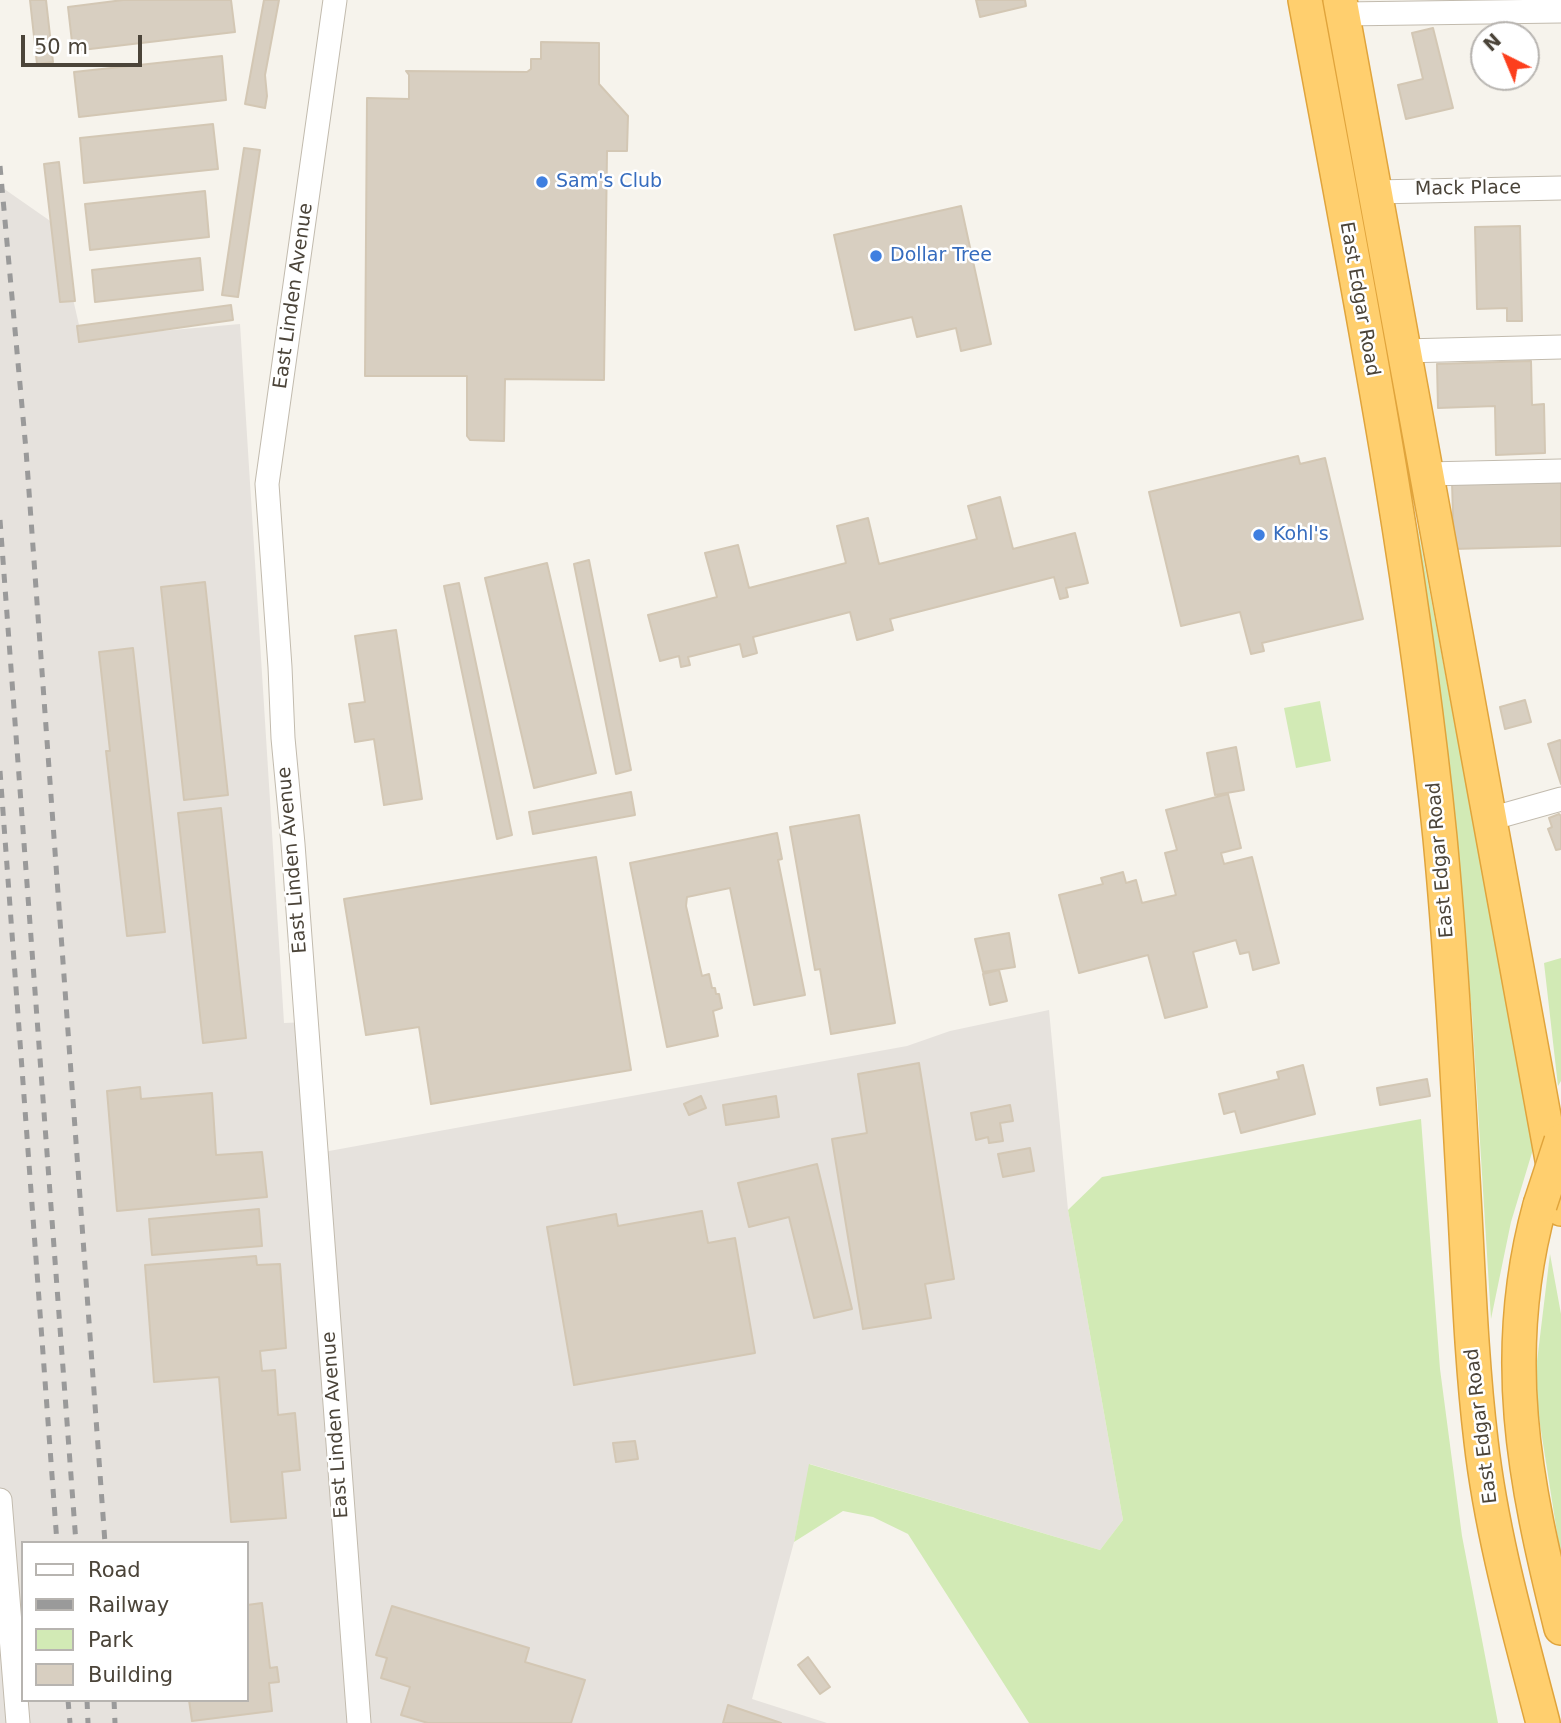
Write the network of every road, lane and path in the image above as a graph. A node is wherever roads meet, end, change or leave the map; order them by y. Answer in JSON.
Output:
{"nodes":[{"id":1,"x":335,"y":0,"type":"edge"},
{"id":2,"x":1305,"y":0,"type":"edge"},
{"id":3,"x":1341,"y":7,"type":"edge"},
{"id":4,"x":1561,"y":11,"type":"edge"},
{"id":5,"x":1561,"y":188,"type":"edge"},
{"id":6,"x":1375,"y":192,"type":"junction"},
{"id":7,"x":1561,"y":347,"type":"edge"},
{"id":8,"x":1404,"y":351,"type":"junction"},
{"id":9,"x":1561,"y":471,"type":"edge"},
{"id":10,"x":1426,"y":474,"type":"junction"},
{"id":11,"x":1561,"y":799,"type":"edge"},
{"id":12,"x":1490,"y":819,"type":"junction"},
{"id":13,"x":1561,"y":1141,"type":"edge"},
{"id":14,"x":1551,"y":1207,"type":"edge"},
{"id":15,"x":0,"y":1500,"type":"edge"},
{"id":16,"x":1561,"y":1628,"type":"edge"},
{"id":17,"x":18,"y":1723,"type":"edge"},
{"id":18,"x":359,"y":1723,"type":"edge"},
{"id":19,"x":1543,"y":1723,"type":"edge"}],
"edges":[{"from":1,"to":18,"type":"street","name":"East Linden Avenue"},
{"from":2,"to":19,"type":"highway","name":"East Edgar Road"},
{"from":3,"to":4,"type":"street"},
{"from":3,"to":6,"type":"highway","name":"East Edgar Road"},
{"from":5,"to":6,"type":"street","name":"Mack Place"},
{"from":6,"to":8,"type":"highway","name":"East Edgar Road"},
{"from":7,"to":8,"type":"street"},
{"from":8,"to":10,"type":"highway","name":"East Edgar Road"},
{"from":9,"to":10,"type":"street"},
{"from":10,"to":12,"type":"highway","name":"East Edgar Road"},
{"from":11,"to":12,"type":"street"},
{"from":12,"to":14,"type":"highway","name":"East Edgar Road"},
{"from":13,"to":14,"type":"highway","bridge":true},
{"from":14,"to":16,"type":"highway"},
{"from":15,"to":17,"type":"street"}]}
